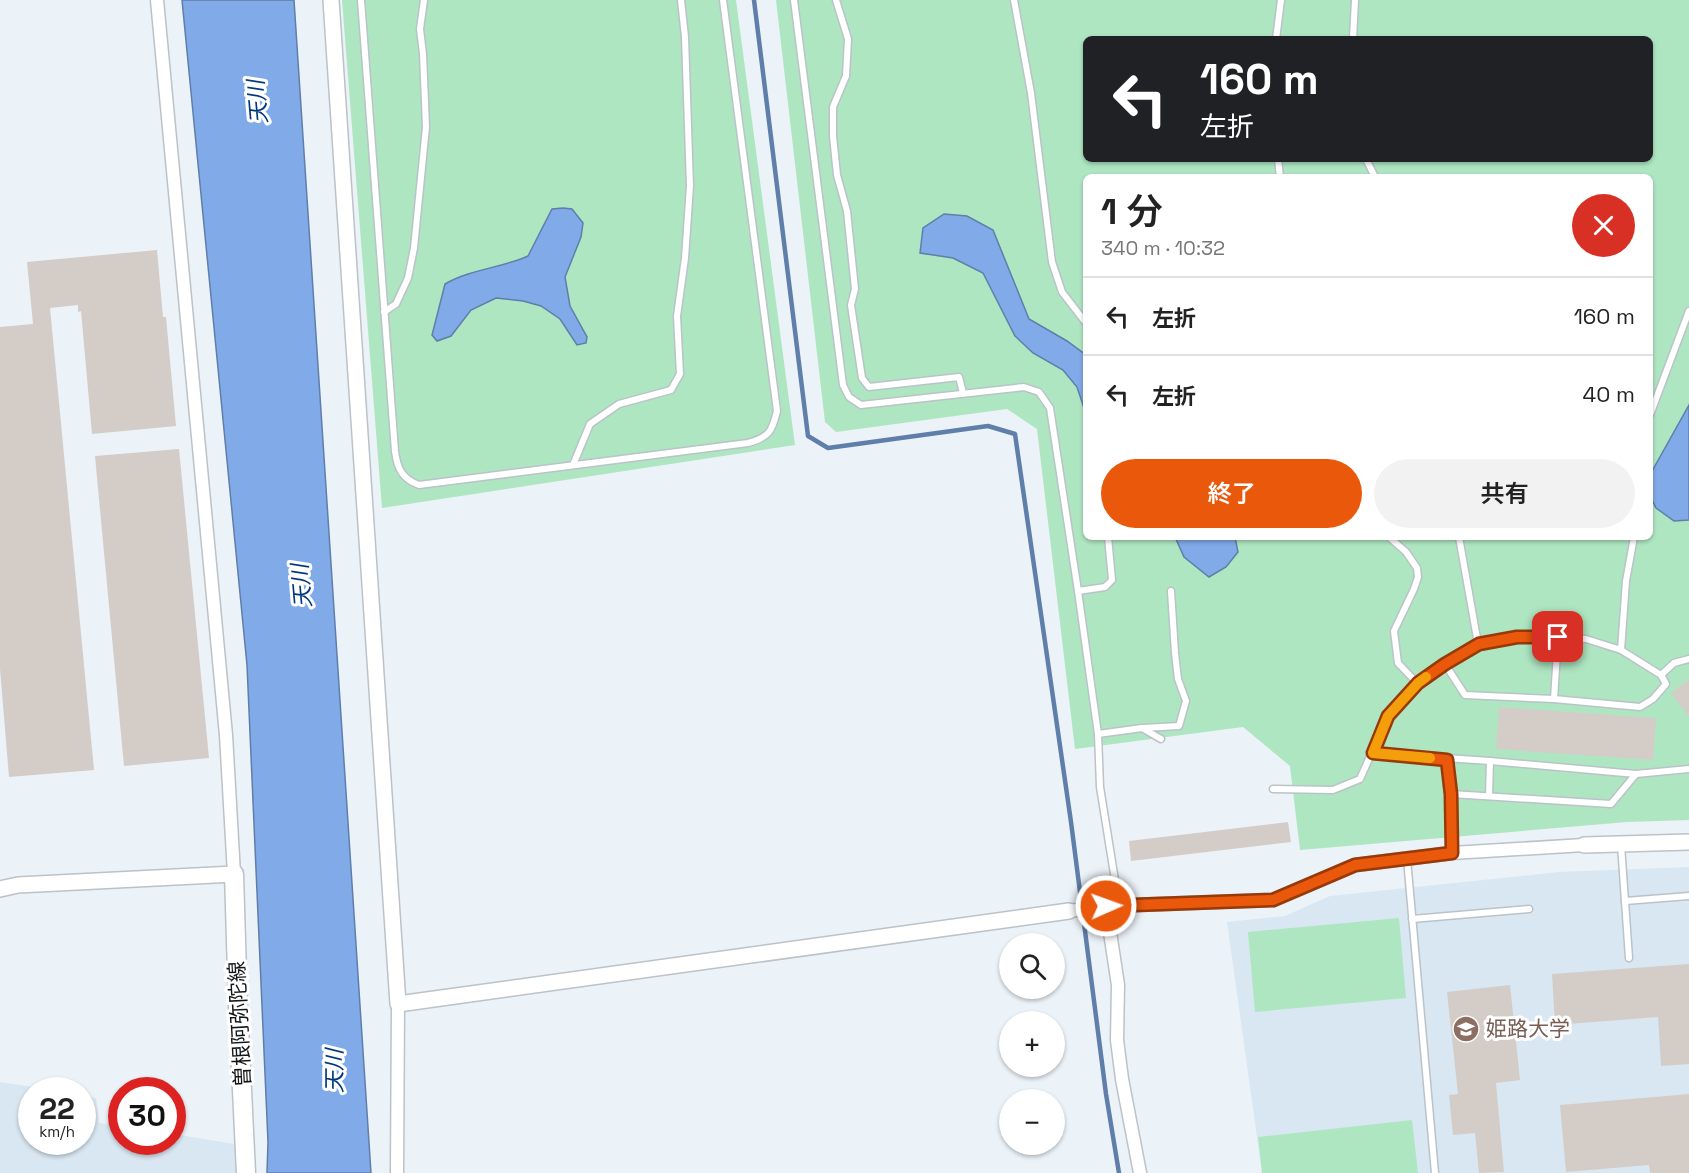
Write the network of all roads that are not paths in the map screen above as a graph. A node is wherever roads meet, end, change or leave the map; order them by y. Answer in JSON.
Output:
{"nodes":[{"id":1,"x":157,"y":0,"type":"edge"},
{"id":2,"x":331,"y":0,"type":"edge"},
{"id":3,"x":361,"y":0,"type":"edge"},
{"id":4,"x":424,"y":0,"type":"edge"},
{"id":5,"x":681,"y":0,"type":"edge"},
{"id":6,"x":723,"y":0,"type":"edge"},
{"id":7,"x":794,"y":0,"type":"edge"},
{"id":8,"x":836,"y":0,"type":"edge"},
{"id":9,"x":1014,"y":0,"type":"edge"},
{"id":10,"x":1281,"y":0,"type":"edge"},
{"id":11,"x":1355,"y":0,"type":"edge"},
{"id":12,"x":1276,"y":36,"type":"edge"},
{"id":13,"x":1354,"y":36,"type":"edge"},
{"id":14,"x":1689,"y":311,"type":"edge"},
{"id":15,"x":384,"y":312,"type":"junction"},
{"id":16,"x":1083,"y":319,"type":"edge"},
{"id":17,"x":963,"y":393,"type":"junction"},
{"id":18,"x":1653,"y":407,"type":"edge"},
{"id":19,"x":573,"y":465,"type":"junction"},
{"id":20,"x":1108,"y":540,"type":"edge"},
{"id":21,"x":1392,"y":540,"type":"edge"},
{"id":22,"x":1460,"y":540,"type":"edge"},
{"id":23,"x":1633,"y":540,"type":"edge"},
{"id":24,"x":1078,"y":591,"type":"junction"},
{"id":25,"x":1171,"y":591,"type":"dead end"},
{"id":26,"x":1558,"y":637,"type":"junction"},
{"id":27,"x":1479,"y":644,"type":"junction"},
{"id":28,"x":1621,"y":650,"type":"junction"},
{"id":29,"x":1689,"y":659,"type":"edge"},
{"id":30,"x":1445,"y":664,"type":"junction"},
{"id":31,"x":1661,"y":675,"type":"junction"},
{"id":32,"x":1418,"y":683,"type":"junction"},
{"id":33,"x":1554,"y":699,"type":"junction"},
{"id":34,"x":1142,"y":728,"type":"junction"},
{"id":35,"x":1098,"y":734,"type":"junction"},
{"id":36,"x":1161,"y":739,"type":"dead end"},
{"id":37,"x":1373,"y":753,"type":"junction"},
{"id":38,"x":1447,"y":760,"type":"junction"},
{"id":39,"x":1490,"y":761,"type":"junction"},
{"id":40,"x":1689,"y":769,"type":"edge"},
{"id":41,"x":1636,"y":774,"type":"junction"},
{"id":42,"x":1274,"y":789,"type":"dead end"},
{"id":43,"x":1451,"y":794,"type":"junction"},
{"id":44,"x":1489,"y":796,"type":"junction"},
{"id":45,"x":1689,"y":842,"type":"edge"},
{"id":46,"x":1621,"y":843,"type":"junction"},
{"id":47,"x":1584,"y":845,"type":"joint"},
{"id":48,"x":1452,"y":853,"type":"junction"},
{"id":49,"x":1407,"y":859,"type":"junction"},
{"id":50,"x":234,"y":874,"type":"junction"},
{"id":51,"x":0,"y":889,"type":"edge"},
{"id":52,"x":1689,"y":896,"type":"edge"},
{"id":53,"x":1625,"y":901,"type":"junction"},
{"id":54,"x":1119,"y":905,"type":"junction"},
{"id":55,"x":1106,"y":906,"type":"junction"},
{"id":56,"x":1529,"y":909,"type":"dead end"},
{"id":57,"x":1069,"y":911,"type":"joint"},
{"id":58,"x":1412,"y":919,"type":"junction"},
{"id":59,"x":1629,"y":958,"type":"dead end"},
{"id":60,"x":398,"y":1004,"type":"junction"},
{"id":61,"x":246,"y":1173,"type":"edge"},
{"id":62,"x":397,"y":1173,"type":"edge"},
{"id":63,"x":1140,"y":1173,"type":"edge"},
{"id":64,"x":1435,"y":1173,"type":"edge"}],
"edges":[{"from":1,"to":50,"type":"street"},
{"from":2,"to":60,"type":"street"},
{"from":3,"to":15,"type":"lane"},
{"from":4,"to":15,"type":"lane"},
{"from":5,"to":19,"type":"lane"},
{"from":6,"to":19,"type":"lane"},
{"from":7,"to":17,"type":"lane"},
{"from":8,"to":17,"type":"lane"},
{"from":9,"to":16,"type":"lane"},
{"from":10,"to":12,"type":"lane"},
{"from":11,"to":13,"type":"lane"},
{"from":14,"to":18,"type":"lane"},
{"from":15,"to":19,"type":"lane"},
{"from":17,"to":24,"type":"lane"},
{"from":20,"to":24,"type":"lane"},
{"from":21,"to":32,"type":"lane"},
{"from":22,"to":27,"type":"lane"},
{"from":23,"to":28,"type":"lane"},
{"from":24,"to":35,"type":"lane"},
{"from":25,"to":34,"type":"lane"},
{"from":26,"to":27,"type":"lane"},
{"from":26,"to":28,"type":"lane"},
{"from":26,"to":33,"type":"lane"},
{"from":27,"to":30,"type":"lane"},
{"from":28,"to":31,"type":"lane"},
{"from":29,"to":31,"type":"lane"},
{"from":30,"to":32,"type":"lane"},
{"from":30,"to":33,"type":"lane"},
{"from":31,"to":33,"type":"lane"},
{"from":32,"to":37,"type":"lane"},
{"from":34,"to":35,"type":"lane"},
{"from":34,"to":36,"type":"lane"},
{"from":35,"to":54,"type":"lane"},
{"from":37,"to":38,"type":"lane"},
{"from":37,"to":42,"type":"lane"},
{"from":38,"to":39,"type":"lane"},
{"from":38,"to":43,"type":"lane"},
{"from":39,"to":41,"type":"lane"},
{"from":39,"to":44,"type":"lane"},
{"from":40,"to":41,"type":"lane"},
{"from":41,"to":44,"type":"lane"},
{"from":43,"to":44,"type":"lane"},
{"from":43,"to":48,"type":"lane"},
{"from":45,"to":46,"type":"street"},
{"from":46,"to":47,"type":"street"},
{"from":46,"to":53,"type":"lane"},
{"from":47,"to":48,"type":"street"},
{"from":48,"to":49,"type":"street"},
{"from":49,"to":54,"type":"street"},
{"from":49,"to":58,"type":"lane"},
{"from":50,"to":51,"type":"street"},
{"from":50,"to":61,"type":"main road","name":"曽根阿弥陀線"},
{"from":52,"to":53,"type":"lane"},
{"from":53,"to":59,"type":"lane"},
{"from":54,"to":55,"type":"street"},
{"from":55,"to":57,"type":"street"},
{"from":55,"to":63,"type":"street"},
{"from":56,"to":58,"type":"lane"},
{"from":57,"to":60,"type":"street"},
{"from":58,"to":64,"type":"lane"},
{"from":60,"to":62,"type":"street"}]}
